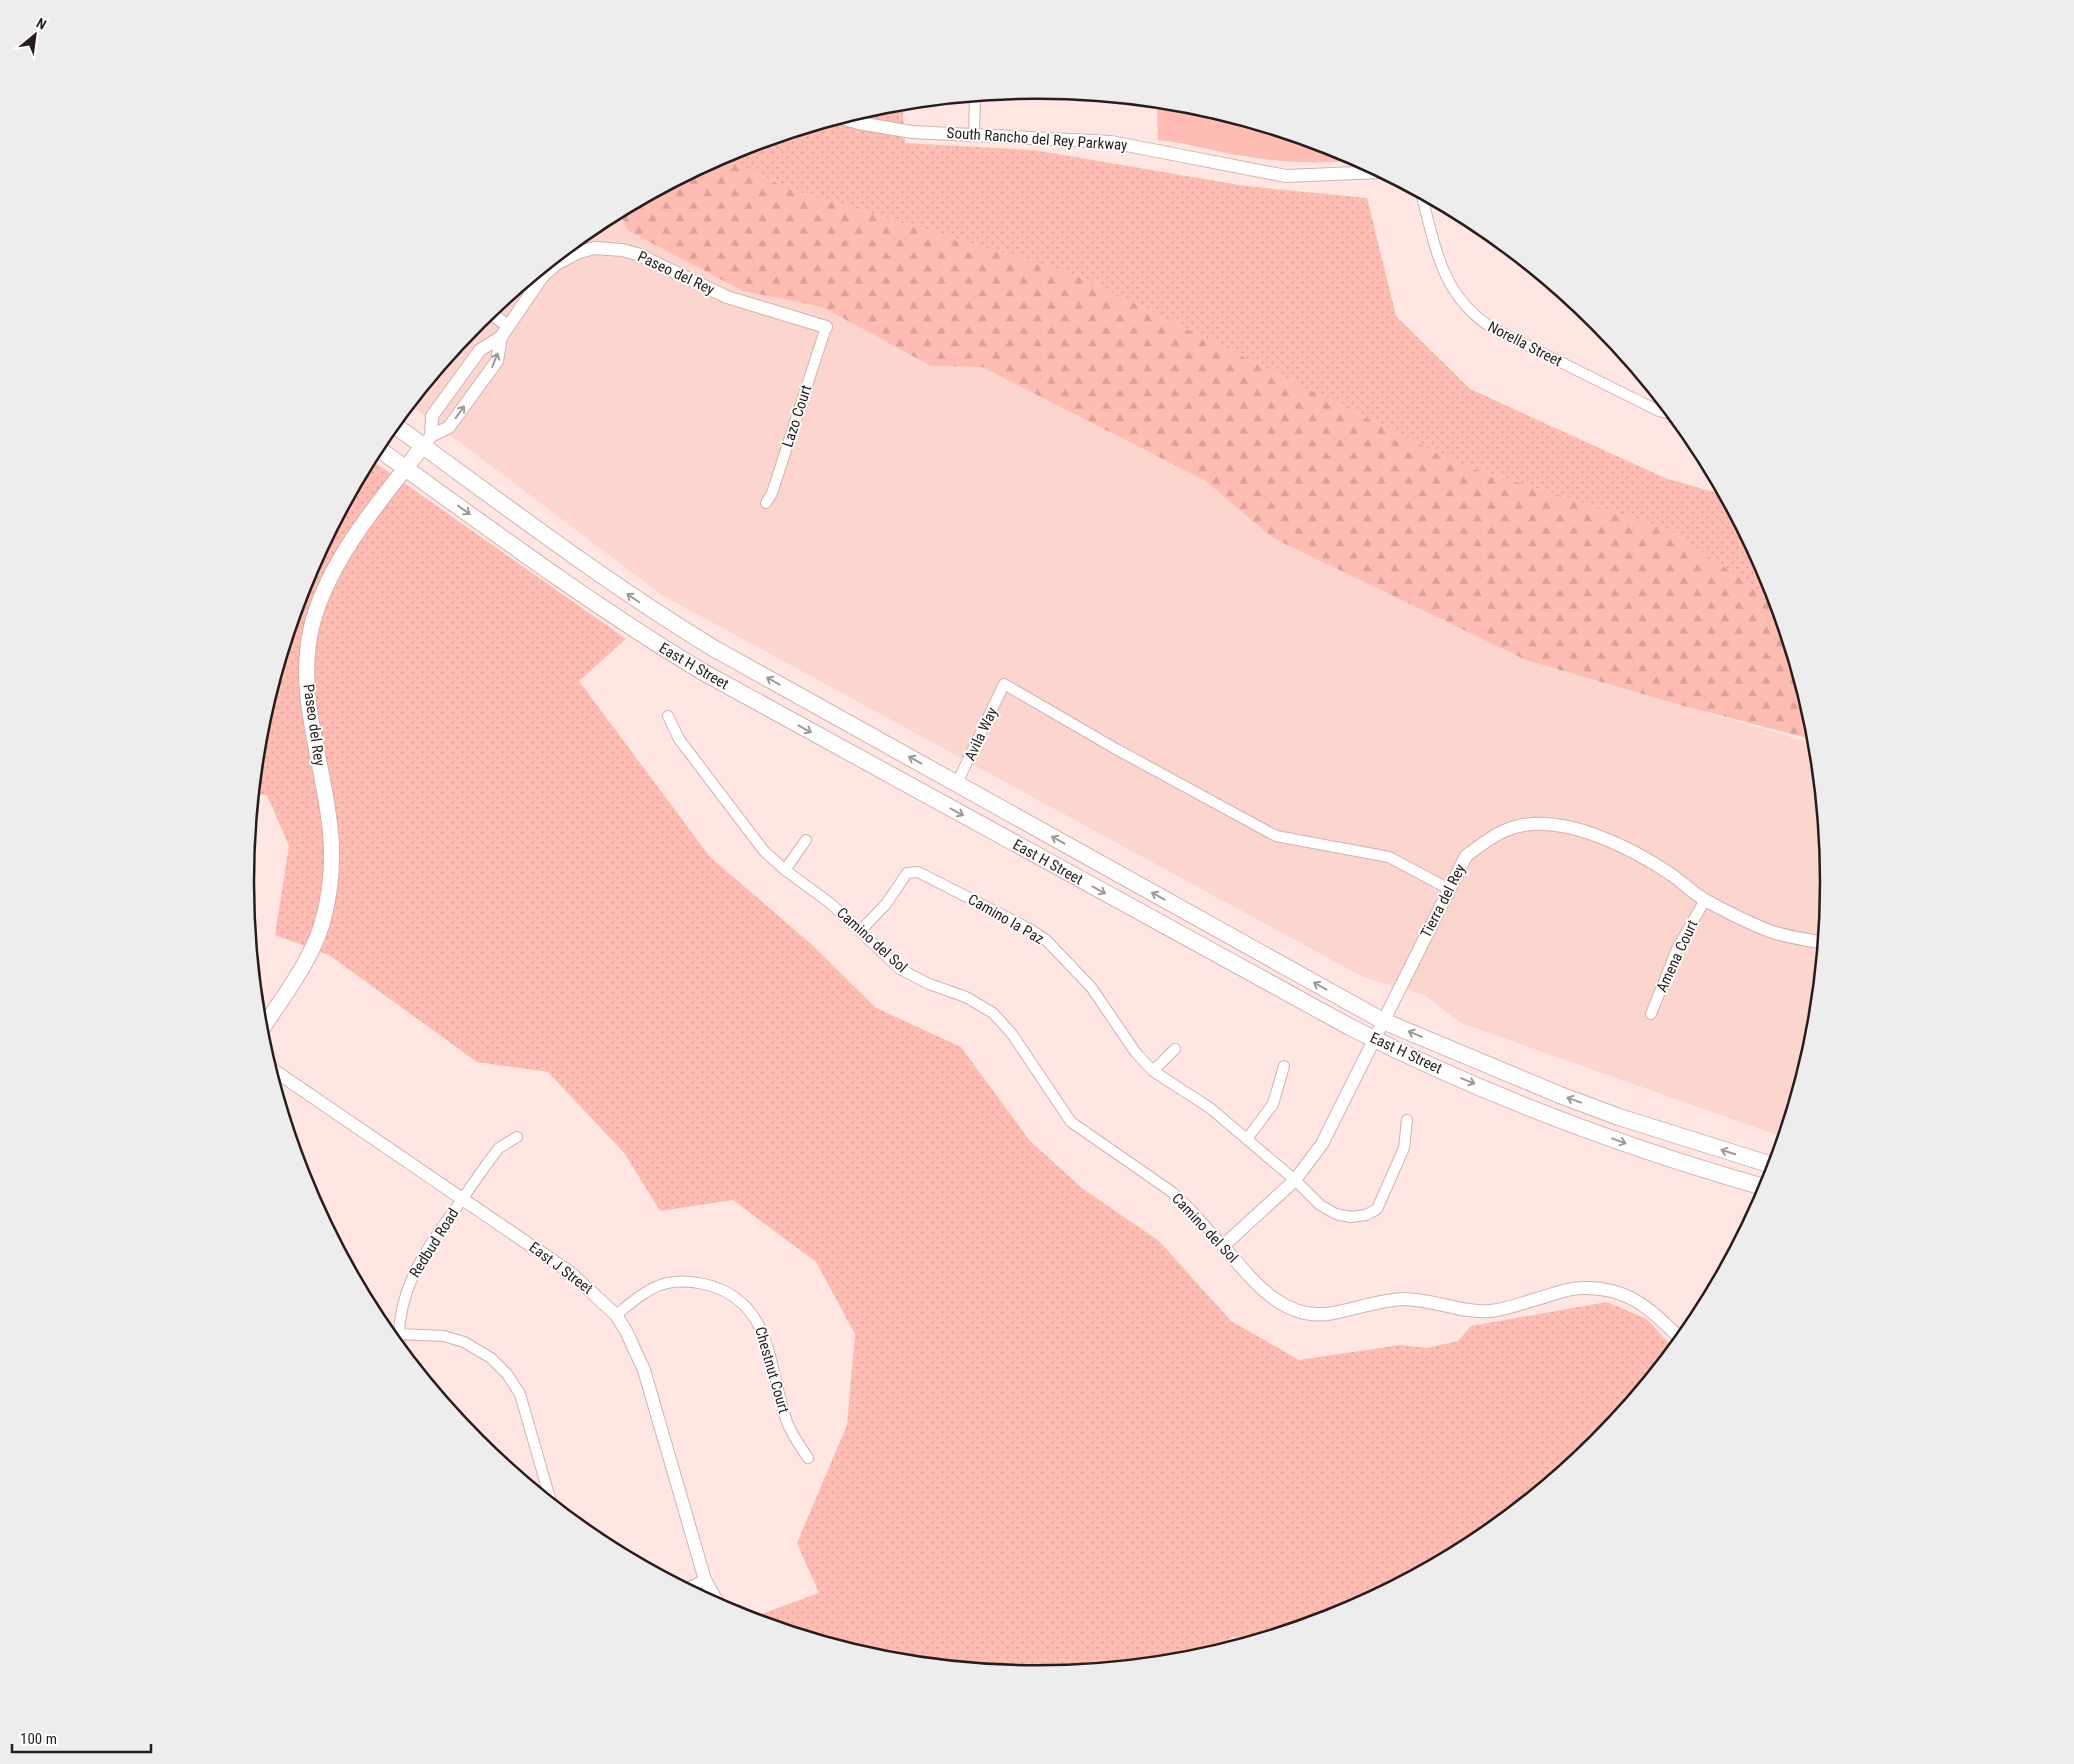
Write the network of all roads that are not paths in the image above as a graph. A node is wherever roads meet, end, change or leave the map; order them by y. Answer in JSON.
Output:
{"nodes":[{"id":1,"x":975,"y":101,"type":"edge"},
{"id":2,"x":852,"y":121,"type":"edge"},
{"id":3,"x":974,"y":135,"type":"junction"},
{"id":4,"x":1367,"y":173,"type":"edge"},
{"id":5,"x":1423,"y":201,"type":"edge"},
{"id":6,"x":557,"y":263,"type":"edge"},
{"id":7,"x":553,"y":266,"type":"edge"},
{"id":8,"x":495,"y":317,"type":"edge"},
{"id":9,"x":508,"y":326,"type":"junction"},
{"id":10,"x":826,"y":327,"type":"joint"},
{"id":11,"x":501,"y":337,"type":"junction"},
{"id":12,"x":1663,"y":412,"type":"edge"},
{"id":13,"x":400,"y":427,"type":"edge"},
{"id":14,"x":427,"y":441,"type":"junction"},
{"id":15,"x":383,"y":452,"type":"edge"},
{"id":16,"x":406,"y":468,"type":"junction"},
{"id":17,"x":766,"y":503,"type":"dead end"},
{"id":18,"x":668,"y":716,"type":"dead end"},
{"id":19,"x":899,"y":780,"type":"junction"},
{"id":20,"x":958,"y":783,"type":"junction"},
{"id":21,"x":806,"y":840,"type":"dead end"},
{"id":22,"x":785,"y":870,"type":"junction"},
{"id":23,"x":1449,"y":889,"type":"junction"},
{"id":24,"x":1705,"y":900,"type":"junction"},
{"id":25,"x":860,"y":931,"type":"junction"},
{"id":26,"x":1818,"y":943,"type":"edge"},
{"id":27,"x":1651,"y":1014,"type":"dead end"},
{"id":28,"x":1383,"y":1021,"type":"junction"},
{"id":29,"x":267,"y":1022,"type":"edge"},
{"id":30,"x":1376,"y":1040,"type":"junction"},
{"id":31,"x":1175,"y":1049,"type":"dead end"},
{"id":32,"x":1284,"y":1066,"type":"dead end"},
{"id":33,"x":277,"y":1071,"type":"edge"},
{"id":34,"x":1154,"y":1071,"type":"junction"},
{"id":35,"x":1407,"y":1120,"type":"dead end"},
{"id":36,"x":517,"y":1137,"type":"dead end"},
{"id":37,"x":1247,"y":1138,"type":"junction"},
{"id":38,"x":1768,"y":1164,"type":"edge"},
{"id":39,"x":1295,"y":1180,"type":"junction"},
{"id":40,"x":1759,"y":1186,"type":"edge"},
{"id":41,"x":462,"y":1198,"type":"junction"},
{"id":42,"x":1223,"y":1246,"type":"junction"},
{"id":43,"x":616,"y":1315,"type":"junction"},
{"id":44,"x":398,"y":1334,"type":"joint"},
{"id":45,"x":1676,"y":1334,"type":"edge"},
{"id":46,"x":808,"y":1458,"type":"dead end"},
{"id":47,"x":547,"y":1493,"type":"edge"},
{"id":48,"x":705,"y":1580,"type":"junction"},
{"id":49,"x":693,"y":1585,"type":"edge"},
{"id":50,"x":714,"y":1595,"type":"edge"}],
"edges":[{"from":1,"to":3,"type":"street"},
{"from":2,"to":3,"type":"street","name":"South Rancho del Rey Parkway"},
{"from":3,"to":4,"type":"street","name":"South Rancho del Rey Parkway"},
{"from":5,"to":12,"type":"street","name":"Norella Street"},
{"from":6,"to":10,"type":"street","name":"Paseo del Rey"},
{"from":7,"to":9,"type":"street","name":"Paseo del Rey"},
{"from":8,"to":9,"type":"street"},
{"from":9,"to":11,"type":"street","name":"Paseo del Rey"},
{"from":10,"to":17,"type":"street","name":"Lazo Court"},
{"from":11,"to":14,"type":"street","name":"Paseo del Rey"},
{"from":14,"to":11,"type":"street","name":"Paseo del Rey","one_way":true},
{"from":13,"to":14,"type":"main road","name":"East H Street"},
{"from":14,"to":16,"type":"main road","name":"Paseo del Rey"},
{"from":20,"to":14,"type":"main road","name":"East H Street","one_way":true},
{"from":15,"to":16,"type":"main road","name":"East H Street"},
{"from":16,"to":19,"type":"main road","name":"East H Street","one_way":true},
{"from":16,"to":29,"type":"main road","name":"Paseo del Rey"},
{"from":18,"to":22,"type":"street","name":"Camino del Sol"},
{"from":19,"to":20,"type":"main road"},
{"from":19,"to":30,"type":"main road","name":"East H Street","one_way":true},
{"from":20,"to":23,"type":"street","name":"Avila Way"},
{"from":28,"to":20,"type":"main road","name":"East H Street","one_way":true},
{"from":21,"to":22,"type":"street"},
{"from":22,"to":25,"type":"street","name":"Camino del Sol"},
{"from":23,"to":24,"type":"street","name":"Tierra del Rey"},
{"from":23,"to":28,"type":"street","name":"Tierra del Rey"},
{"from":24,"to":26,"type":"street","name":"Tierra del Rey"},
{"from":24,"to":27,"type":"street","name":"Amena Court"},
{"from":25,"to":34,"type":"street","name":"Camino la Paz"},
{"from":25,"to":42,"type":"street","name":"Camino del Sol"},
{"from":28,"to":30,"type":"street","name":"Tierra del Rey"},
{"from":38,"to":28,"type":"main road","name":"East H Street","one_way":true},
{"from":30,"to":39,"type":"street","name":"Tierra del Rey"},
{"from":30,"to":40,"type":"main road","name":"East H Street","one_way":true},
{"from":31,"to":34,"type":"street"},
{"from":32,"to":37,"type":"street"},
{"from":33,"to":41,"type":"street","name":"East J Street"},
{"from":34,"to":37,"type":"street","name":"Camino la Paz"},
{"from":35,"to":39,"type":"street","name":"Camino la Paz"},
{"from":36,"to":41,"type":"street","name":"Redbud Road"},
{"from":37,"to":39,"type":"street","name":"Camino la Paz"},
{"from":39,"to":42,"type":"street","name":"Tierra del Rey"},
{"from":41,"to":43,"type":"street","name":"East J Street"},
{"from":41,"to":44,"type":"street","name":"Redbud Road"},
{"from":42,"to":45,"type":"street","name":"Camino del Sol"},
{"from":43,"to":46,"type":"street","name":"Chestnut Court"},
{"from":43,"to":48,"type":"street","name":"East J Street"},
{"from":44,"to":47,"type":"street"},
{"from":48,"to":49,"type":"street"},
{"from":48,"to":50,"type":"street","name":"East J Street"}]}
